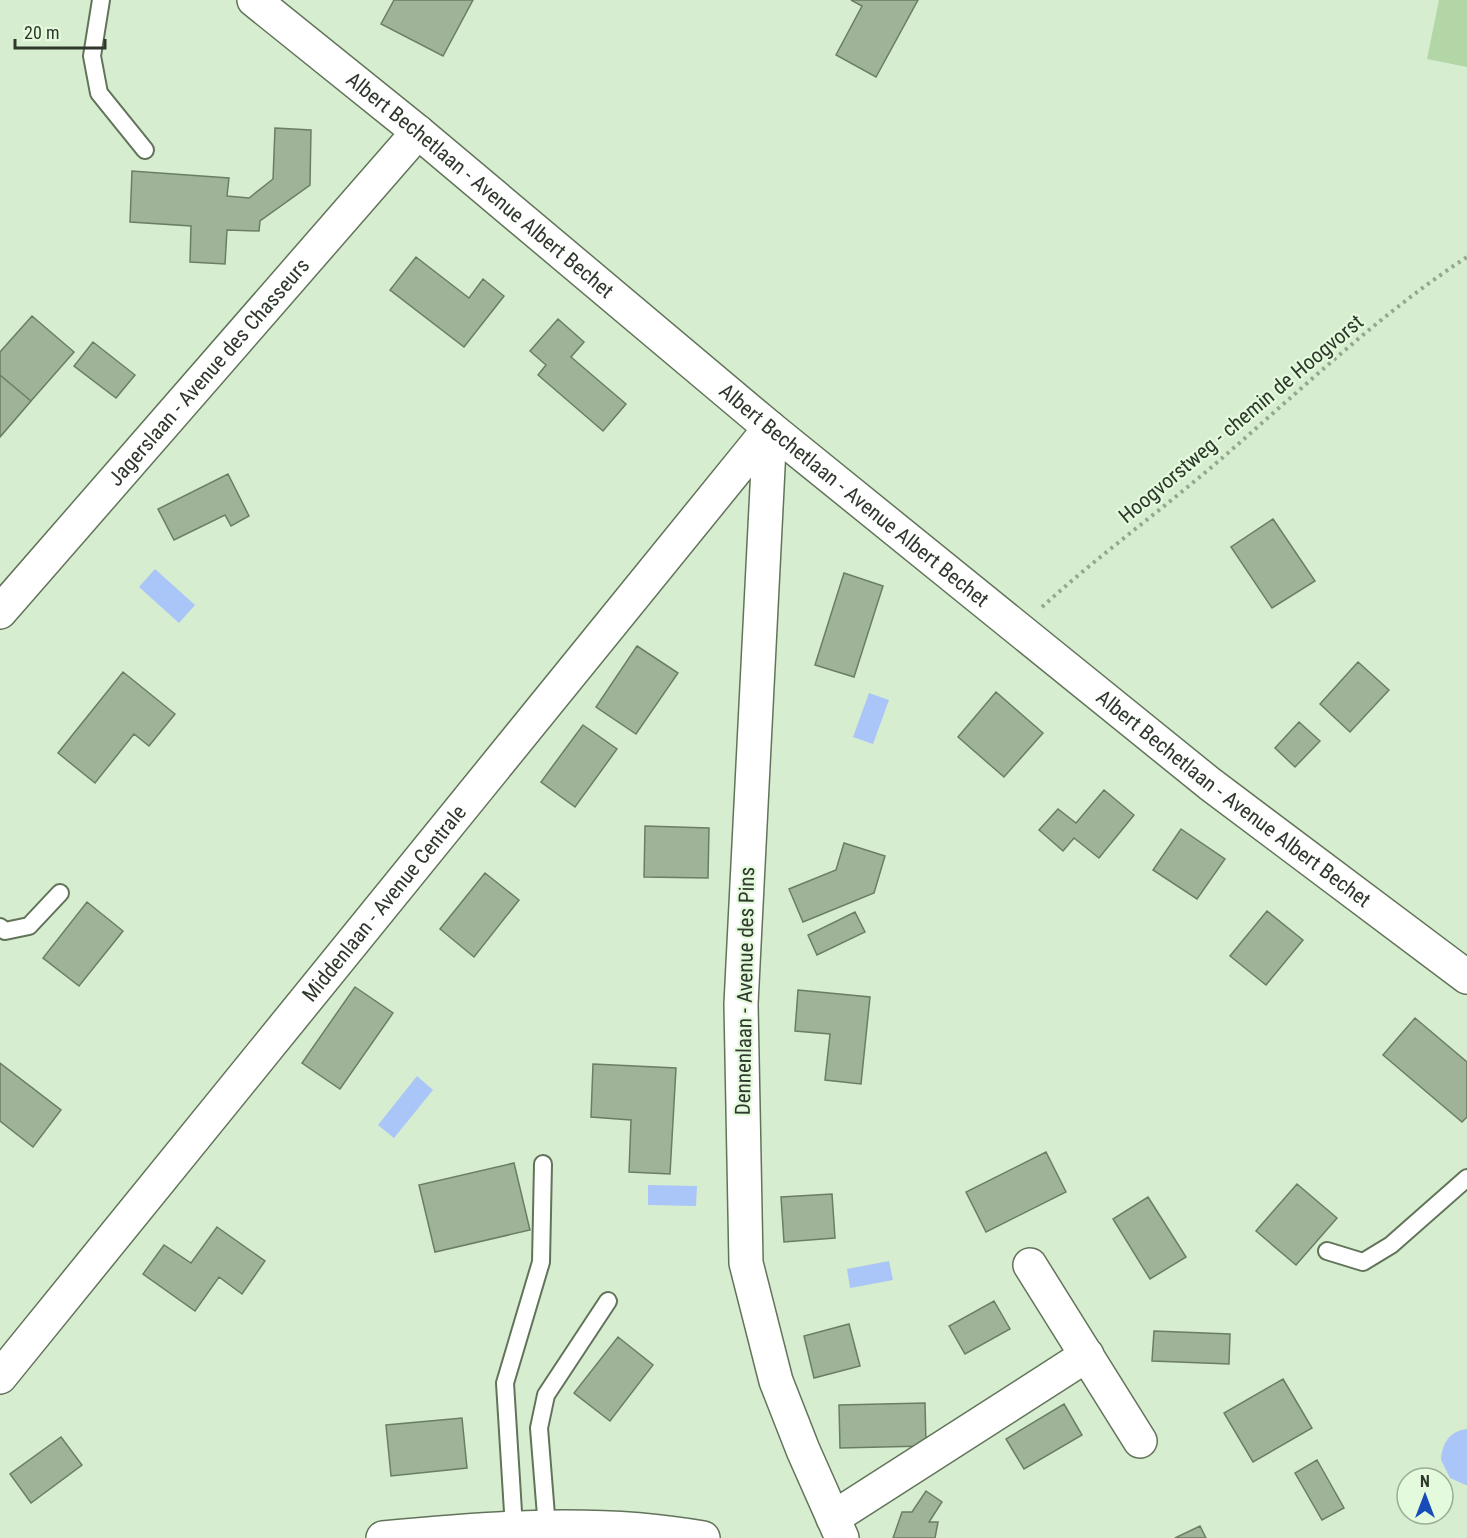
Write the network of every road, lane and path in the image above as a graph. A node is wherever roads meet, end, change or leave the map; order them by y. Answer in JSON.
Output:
{"nodes":[{"id":1,"x":101,"y":0,"type":"edge"},
{"id":2,"x":255,"y":0,"type":"edge"},
{"id":3,"x":418,"y":132,"type":"junction"},
{"id":4,"x":145,"y":150,"type":"dead end"},
{"id":5,"x":1467,"y":258,"type":"edge"},
{"id":6,"x":770,"y":428,"type":"junction"},
{"id":7,"x":1040,"y":609,"type":"dead end"},
{"id":8,"x":0,"y":612,"type":"edge"},
{"id":9,"x":60,"y":893,"type":"dead end"},
{"id":10,"x":0,"y":927,"type":"edge"},
{"id":11,"x":1467,"y":977,"type":"edge"},
{"id":12,"x":543,"y":1164,"type":"dead end"},
{"id":13,"x":1467,"y":1178,"type":"edge"},
{"id":14,"x":1327,"y":1251,"type":"dead end"},
{"id":15,"x":1030,"y":1265,"type":"dead end"},
{"id":16,"x":608,"y":1301,"type":"dead end"},
{"id":17,"x":1087,"y":1355,"type":"junction"},
{"id":18,"x":0,"y":1377,"type":"edge"},
{"id":19,"x":1140,"y":1441,"type":"dead end"},
{"id":20,"x":514,"y":1528,"type":"junction"},
{"id":21,"x":548,"y":1528,"type":"junction"},
{"id":22,"x":838,"y":1528,"type":"edge"},
{"id":23,"x":383,"y":1538,"type":"edge"},
{"id":24,"x":703,"y":1538,"type":"edge"}],
"edges":[{"from":1,"to":4,"type":"lane"},
{"from":2,"to":3,"type":"street","name":"Albert Bechetlaan - Avenue Albert Bechet"},
{"from":3,"to":6,"type":"street","name":"Albert Bechetlaan - Avenue Albert Bechet"},
{"from":3,"to":8,"type":"street","name":"Jagerslaan - Avenue des Chasseurs"},
{"from":5,"to":7,"type":"path","name":"Hoogvorstweg - chemin de Hoogvorst"},
{"from":6,"to":11,"type":"street","name":"Albert Bechetlaan - Avenue Albert Bechet"},
{"from":6,"to":18,"type":"street","name":"Middenlaan - Avenue Centrale"},
{"from":6,"to":22,"type":"street","name":"Dennenlaan - Avenue des Pins"},
{"from":9,"to":10,"type":"lane"},
{"from":12,"to":20,"type":"lane"},
{"from":13,"to":14,"type":"lane"},
{"from":15,"to":17,"type":"street"},
{"from":16,"to":21,"type":"lane"},
{"from":17,"to":19,"type":"street"},
{"from":17,"to":22,"type":"street"},
{"from":20,"to":21,"type":"street"},
{"from":20,"to":23,"type":"street"},
{"from":21,"to":24,"type":"street"}]}
